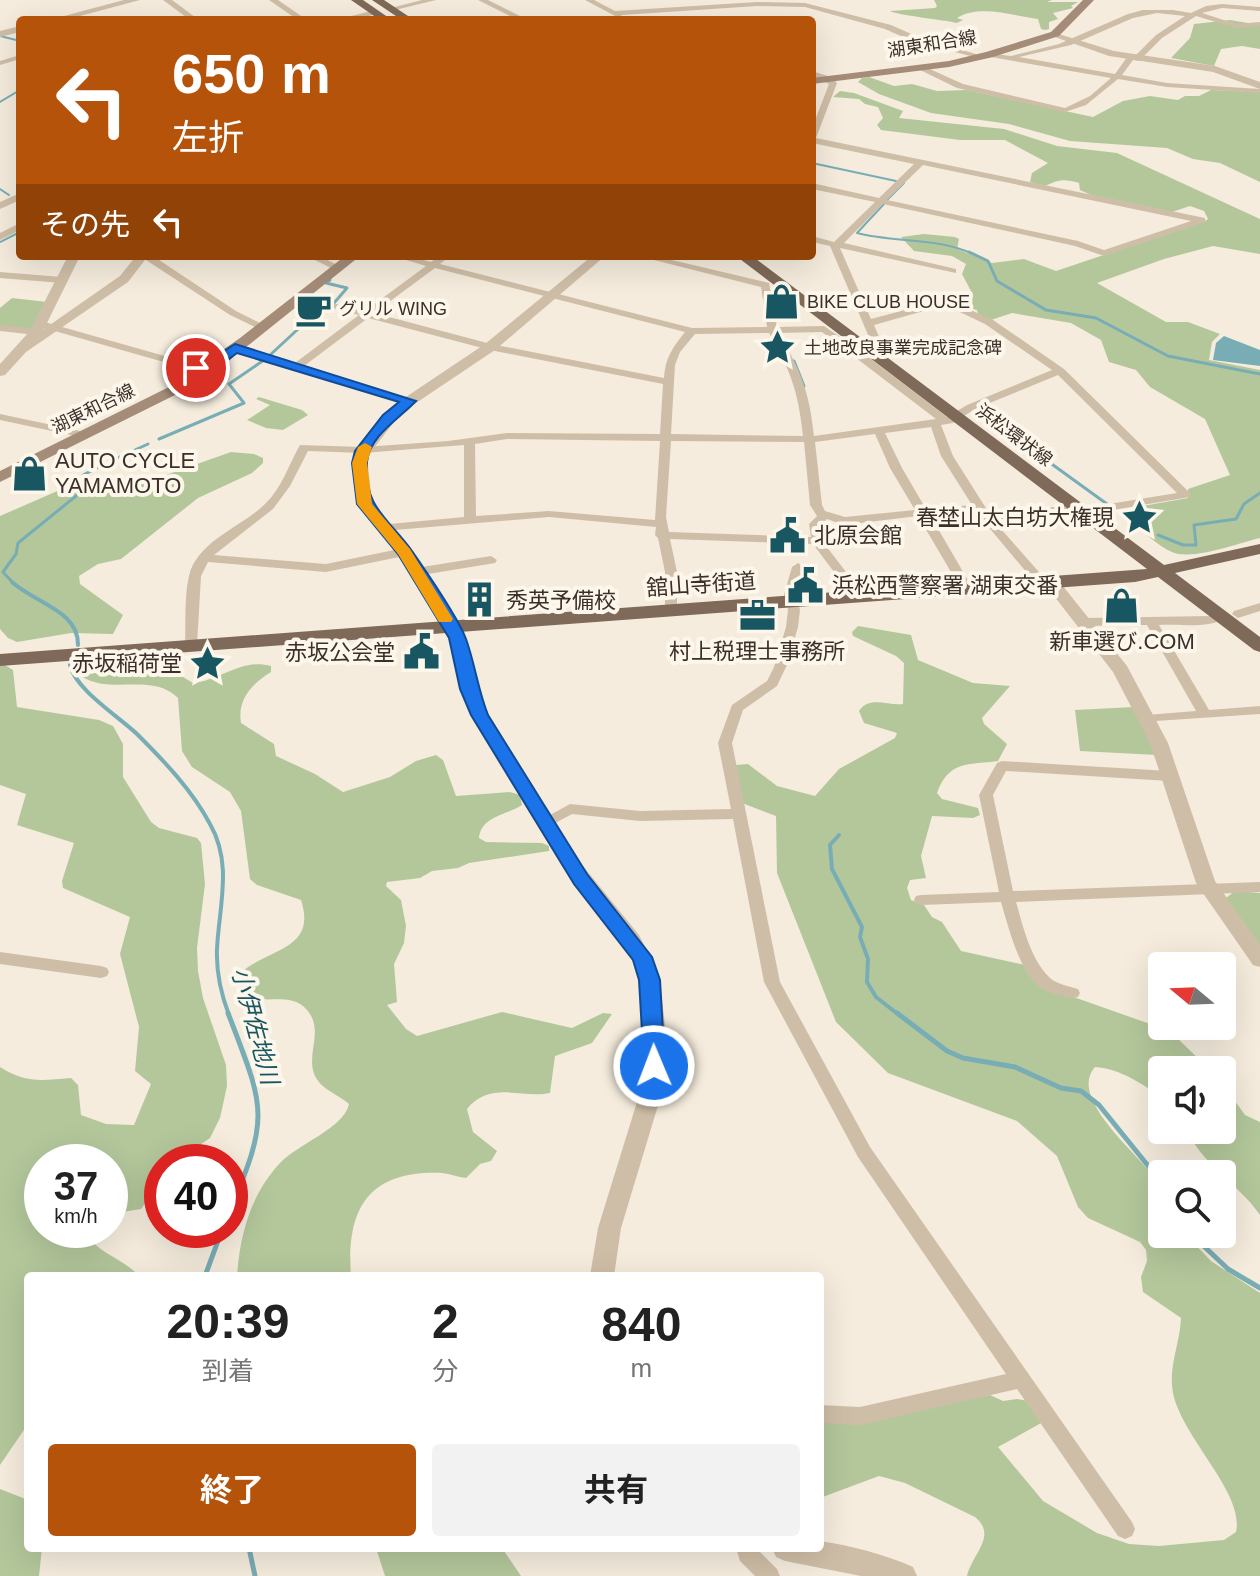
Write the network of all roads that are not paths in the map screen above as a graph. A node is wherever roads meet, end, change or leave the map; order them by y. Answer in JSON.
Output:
{"nodes":[{"id":1,"x":135,"y":0,"type":"edge"},
{"id":2,"x":167,"y":0,"type":"edge"},
{"id":3,"x":273,"y":0,"type":"edge"},
{"id":4,"x":356,"y":0,"type":"edge"},
{"id":5,"x":377,"y":0,"type":"edge"},
{"id":6,"x":432,"y":0,"type":"edge"},
{"id":7,"x":482,"y":0,"type":"edge"},
{"id":8,"x":589,"y":0,"type":"edge"},
{"id":9,"x":695,"y":0,"type":"edge"},
{"id":10,"x":1089,"y":0,"type":"edge"},
{"id":11,"x":1155,"y":0,"type":"edge"},
{"id":12,"x":810,"y":2,"type":"edge"},
{"id":13,"x":707,"y":4,"type":"edge"},
{"id":14,"x":69,"y":6,"type":"dead end"},
{"id":15,"x":1260,"y":9,"type":"edge"},
{"id":16,"x":375,"y":12,"type":"junction"},
{"id":17,"x":1138,"y":12,"type":"junction"},
{"id":18,"x":614,"y":13,"type":"junction"},
{"id":19,"x":389,"y":14,"type":"edge"},
{"id":20,"x":1194,"y":14,"type":"junction"},
{"id":21,"x":82,"y":16,"type":"edge"},
{"id":22,"x":86,"y":16,"type":"edge"},
{"id":23,"x":189,"y":16,"type":"edge"},
{"id":24,"x":297,"y":16,"type":"edge"},
{"id":25,"x":358,"y":16,"type":"edge"},
{"id":26,"x":516,"y":16,"type":"edge"},
{"id":27,"x":619,"y":16,"type":"edge"},
{"id":28,"x":1260,"y":24,"type":"edge"},
{"id":29,"x":1055,"y":34,"type":"junction"},
{"id":30,"x":1075,"y":41,"type":"junction"},
{"id":31,"x":986,"y":56,"type":"junction"},
{"id":32,"x":1012,"y":58,"type":"junction"},
{"id":33,"x":1134,"y":58,"type":"junction"},
{"id":34,"x":918,"y":67,"type":"junction"},
{"id":35,"x":1120,"y":76,"type":"junction"},
{"id":36,"x":819,"y":78,"type":"edge"},
{"id":37,"x":1260,"y":88,"type":"edge"},
{"id":38,"x":816,"y":128,"type":"edge"},
{"id":39,"x":816,"y":140,"type":"edge"},
{"id":40,"x":921,"y":162,"type":"junction"},
{"id":41,"x":816,"y":187,"type":"edge"},
{"id":42,"x":880,"y":201,"type":"junction"},
{"id":43,"x":816,"y":240,"type":"edge"},
{"id":44,"x":837,"y":245,"type":"junction"},
{"id":45,"x":72,"y":260,"type":"edge"},
{"id":46,"x":138,"y":260,"type":"edge"},
{"id":47,"x":153,"y":260,"type":"edge"},
{"id":48,"x":321,"y":260,"type":"edge"},
{"id":49,"x":348,"y":260,"type":"edge"},
{"id":50,"x":413,"y":260,"type":"edge"},
{"id":51,"x":439,"y":260,"type":"edge"},
{"id":52,"x":594,"y":260,"type":"edge"},
{"id":53,"x":660,"y":260,"type":"edge"},
{"id":54,"x":748,"y":260,"type":"edge"},
{"id":55,"x":761,"y":260,"type":"edge"},
{"id":56,"x":432,"y":265,"type":"junction"},
{"id":57,"x":338,"y":268,"type":"junction"},
{"id":58,"x":953,"y":271,"type":"dead end"},
{"id":59,"x":0,"y":275,"type":"edge"},
{"id":60,"x":62,"y":280,"type":"junction"},
{"id":61,"x":552,"y":295,"type":"junction"},
{"id":62,"x":302,"y":297,"type":"junction"},
{"id":63,"x":367,"y":314,"type":"junction"},
{"id":64,"x":869,"y":323,"type":"junction"},
{"id":65,"x":263,"y":327,"type":"junction"},
{"id":66,"x":0,"y":328,"type":"edge"},
{"id":67,"x":43,"y":328,"type":"junction"},
{"id":68,"x":772,"y":329,"type":"junction"},
{"id":69,"x":692,"y":331,"type":"junction"},
{"id":70,"x":859,"y":343,"type":"junction"},
{"id":71,"x":490,"y":347,"type":"junction"},
{"id":72,"x":235,"y":348,"type":"junction"},
{"id":73,"x":296,"y":367,"type":"junction"},
{"id":74,"x":203,"y":370,"type":"junction"},
{"id":75,"x":1060,"y":371,"type":"junction"},
{"id":76,"x":0,"y":372,"type":"edge"},
{"id":77,"x":669,"y":382,"type":"junction"},
{"id":78,"x":409,"y":401,"type":"junction"},
{"id":79,"x":0,"y":417,"type":"edge"},
{"id":80,"x":950,"y":418,"type":"junction"},
{"id":81,"x":879,"y":431,"type":"junction"},
{"id":82,"x":85,"y":435,"type":"junction"},
{"id":83,"x":665,"y":438,"type":"junction"},
{"id":84,"x":808,"y":439,"type":"junction"},
{"id":85,"x":469,"y":441,"type":"junction"},
{"id":86,"x":363,"y":450,"type":"junction"},
{"id":87,"x":1043,"y":476,"type":"junction"},
{"id":88,"x":0,"y":477,"type":"edge"},
{"id":89,"x":1076,"y":508,"type":"junction"},
{"id":90,"x":1099,"y":511,"type":"junction"},
{"id":91,"x":922,"y":512,"type":"junction"},
{"id":92,"x":982,"y":512,"type":"junction"},
{"id":93,"x":824,"y":516,"type":"junction"},
{"id":94,"x":470,"y":519,"type":"junction"},
{"id":95,"x":383,"y":527,"type":"junction"},
{"id":96,"x":661,"y":530,"type":"junction"},
{"id":97,"x":817,"y":541,"type":"junction"},
{"id":98,"x":1260,"y":549,"type":"edge"},
{"id":99,"x":404,"y":552,"type":"junction"},
{"id":100,"x":205,"y":558,"type":"junction"},
{"id":101,"x":491,"y":560,"type":"dead end"},
{"id":102,"x":798,"y":567,"type":"dead end"},
{"id":103,"x":1168,"y":570,"type":"junction"},
{"id":104,"x":416,"y":572,"type":"junction"},
{"id":105,"x":1047,"y":583,"type":"junction"},
{"id":106,"x":967,"y":589,"type":"junction"},
{"id":107,"x":859,"y":597,"type":"junction"},
{"id":108,"x":792,"y":602,"type":"junction"},
{"id":109,"x":1260,"y":607,"type":"edge"},
{"id":110,"x":671,"y":610,"type":"junction"},
{"id":111,"x":1230,"y":616,"type":"junction"},
{"id":112,"x":1151,"y":621,"type":"junction"},
{"id":113,"x":1084,"y":622,"type":"junction"},
{"id":114,"x":450,"y":627,"type":"junction"},
{"id":115,"x":1260,"y":630,"type":"edge"},
{"id":116,"x":191,"y":645,"type":"junction"},
{"id":117,"x":1260,"y":646,"type":"edge"},
{"id":118,"x":0,"y":660,"type":"edge"},
{"id":119,"x":1260,"y":710,"type":"edge"},
{"id":120,"x":1205,"y":714,"type":"junction"},
{"id":121,"x":1146,"y":719,"type":"junction"},
{"id":122,"x":1169,"y":776,"type":"junction"},
{"id":123,"x":740,"y":814,"type":"junction"},
{"id":124,"x":546,"y":823,"type":"junction"},
{"id":125,"x":1260,"y":887,"type":"edge"},
{"id":126,"x":1209,"y":888,"type":"junction"},
{"id":127,"x":1007,"y":897,"type":"junction"},
{"id":128,"x":921,"y":900,"type":"dead end"},
{"id":129,"x":0,"y":958,"type":"edge"},
{"id":130,"x":1260,"y":960,"type":"edge"},
{"id":131,"x":101,"y":972,"type":"dead end"},
{"id":132,"x":1072,"y":993,"type":"dead end"},
{"id":133,"x":602,"y":1272,"type":"edge"},
{"id":134,"x":1021,"y":1379,"type":"junction"},
{"id":135,"x":824,"y":1414,"type":"edge"},
{"id":136,"x":1125,"y":1529,"type":"dead end"},
{"id":137,"x":747,"y":1552,"type":"edge"},
{"id":138,"x":808,"y":1552,"type":"edge"},
{"id":139,"x":770,"y":1576,"type":"edge"},
{"id":140,"x":904,"y":1576,"type":"edge"}],
"edges":[{"from":1,"to":22,"type":"street"},
{"from":2,"to":23,"type":"street"},
{"from":3,"to":24,"type":"street"},
{"from":4,"to":16,"type":"main road"},
{"from":5,"to":19,"type":"main road"},
{"from":6,"to":19,"type":"street"},
{"from":7,"to":26,"type":"street"},
{"from":8,"to":18,"type":"street"},
{"from":9,"to":13,"type":"street"},
{"from":10,"to":29,"type":"main road"},
{"from":11,"to":17,"type":"street"},
{"from":12,"to":13,"type":"street"},
{"from":12,"to":31,"type":"street"},
{"from":13,"to":18,"type":"street"},
{"from":14,"to":21,"type":"street"},
{"from":15,"to":20,"type":"street"},
{"from":16,"to":19,"type":"main road"},
{"from":16,"to":25,"type":"street"},
{"from":17,"to":20,"type":"street"},
{"from":17,"to":30,"type":"street"},
{"from":18,"to":27,"type":"street"},
{"from":20,"to":28,"type":"street"},
{"from":20,"to":33,"type":"street"},
{"from":29,"to":30,"type":"street"},
{"from":29,"to":31,"type":"main road","name":"湖東和合線"},
{"from":30,"to":32,"type":"street"},
{"from":30,"to":33,"type":"street"},
{"from":31,"to":32,"type":"street"},
{"from":31,"to":34,"type":"main road","name":"湖東和合線"},
{"from":32,"to":35,"type":"street"},
{"from":33,"to":35,"type":"street"},
{"from":33,"to":37,"type":"street"},
{"from":34,"to":35,"type":"street"},
{"from":34,"to":36,"type":"main road","name":"湖東和合線"},
{"from":35,"to":37,"type":"street"},
{"from":36,"to":38,"type":"street"},
{"from":39,"to":40,"type":"street"},
{"from":40,"to":42,"type":"street"},
{"from":40,"to":42,"type":"street"},
{"from":41,"to":42,"type":"street"},
{"from":42,"to":44,"type":"street"},
{"from":43,"to":44,"type":"street"},
{"from":44,"to":58,"type":"street"},
{"from":44,"to":64,"type":"street"},
{"from":45,"to":60,"type":"street"},
{"from":46,"to":67,"type":"street"},
{"from":47,"to":65,"type":"street"},
{"from":48,"to":57,"type":"street"},
{"from":49,"to":57,"type":"main road","name":"湖東和合線"},
{"from":50,"to":56,"type":"street"},
{"from":51,"to":56,"type":"street"},
{"from":52,"to":61,"type":"street"},
{"from":53,"to":68,"type":"street"},
{"from":54,"to":70,"type":"main road","name":"浜松環状線"},
{"from":55,"to":70,"type":"main road","name":"浜松環状線"},
{"from":56,"to":61,"type":"street"},
{"from":56,"to":63,"type":"street"},
{"from":57,"to":62,"type":"main road","name":"湖東和合線"},
{"from":59,"to":60,"type":"street"},
{"from":60,"to":67,"type":"street"},
{"from":61,"to":69,"type":"street"},
{"from":61,"to":71,"type":"street"},
{"from":62,"to":63,"type":"street"},
{"from":62,"to":65,"type":"main road","name":"湖東和合線"},
{"from":63,"to":71,"type":"street"},
{"from":63,"to":73,"type":"street"},
{"from":64,"to":70,"type":"street"},
{"from":64,"to":75,"type":"street"},
{"from":65,"to":72,"type":"main road","name":"湖東和合線"},
{"from":66,"to":67,"type":"street"},
{"from":67,"to":74,"type":"street"},
{"from":67,"to":76,"type":"street"},
{"from":68,"to":69,"type":"street"},
{"from":68,"to":70,"type":"street"},
{"from":68,"to":84,"type":"street"},
{"from":69,"to":77,"type":"street"},
{"from":70,"to":80,"type":"main road","name":"浜松環状線"},
{"from":71,"to":77,"type":"street"},
{"from":71,"to":78,"type":"street"},
{"from":72,"to":73,"type":"street"},
{"from":72,"to":74,"type":"main road","name":"湖東和合線"},
{"from":73,"to":78,"type":"street"},
{"from":74,"to":82,"type":"main road","name":"湖東和合線"},
{"from":75,"to":80,"type":"street"},
{"from":75,"to":90,"type":"street"},
{"from":77,"to":83,"type":"street"},
{"from":78,"to":86,"type":"street"},
{"from":79,"to":82,"type":"street"},
{"from":80,"to":81,"type":"street"},
{"from":80,"to":87,"type":"main road","name":"浜松環状線"},
{"from":80,"to":92,"type":"street"},
{"from":81,"to":84,"type":"street"},
{"from":81,"to":91,"type":"street"},
{"from":82,"to":88,"type":"main road","name":"湖東和合線"},
{"from":83,"to":84,"type":"street"},
{"from":83,"to":85,"type":"street"},
{"from":83,"to":96,"type":"street"},
{"from":84,"to":93,"type":"street"},
{"from":85,"to":86,"type":"street"},
{"from":85,"to":94,"type":"street"},
{"from":86,"to":95,"type":"street"},
{"from":86,"to":100,"type":"street"},
{"from":87,"to":89,"type":"main road","name":"浜松環状線"},
{"from":87,"to":90,"type":"main road","name":"浜松環状線"},
{"from":89,"to":92,"type":"street"},
{"from":89,"to":103,"type":"main road","name":"浜松環状線"},
{"from":90,"to":103,"type":"main road","name":"浜松環状線"},
{"from":91,"to":92,"type":"street"},
{"from":91,"to":93,"type":"street"},
{"from":91,"to":106,"type":"street"},
{"from":92,"to":105,"type":"street"},
{"from":93,"to":97,"type":"street"},
{"from":94,"to":95,"type":"street"},
{"from":94,"to":96,"type":"street"},
{"from":95,"to":99,"type":"street"},
{"from":96,"to":97,"type":"street"},
{"from":96,"to":110,"type":"street"},
{"from":97,"to":107,"type":"street"},
{"from":98,"to":103,"type":"main road","name":"舘山寺街道"},
{"from":99,"to":100,"type":"street"},
{"from":99,"to":104,"type":"street"},
{"from":100,"to":116,"type":"street"},
{"from":101,"to":104,"type":"street"},
{"from":102,"to":108,"type":"street"},
{"from":103,"to":105,"type":"main road","name":"舘山寺街道"},
{"from":103,"to":111,"type":"main road","name":"浜松環状線"},
{"from":104,"to":114,"type":"street"},
{"from":105,"to":106,"type":"main road","name":"舘山寺街道"},
{"from":105,"to":113,"type":"street"},
{"from":106,"to":107,"type":"main road","name":"舘山寺街道"},
{"from":107,"to":108,"type":"main road","name":"舘山寺街道"},
{"from":108,"to":110,"type":"main road","name":"舘山寺街道"},
{"from":108,"to":123,"type":"street"},
{"from":109,"to":111,"type":"street"},
{"from":110,"to":114,"type":"main road","name":"舘山寺街道"},
{"from":111,"to":112,"type":"street"},
{"from":111,"to":115,"type":"main road","name":"浜松環状線"},
{"from":111,"to":117,"type":"main road","name":"浜松環状線"},
{"from":112,"to":113,"type":"street"},
{"from":112,"to":120,"type":"street"},
{"from":113,"to":121,"type":"street"},
{"from":114,"to":116,"type":"main road","name":"舘山寺街道"},
{"from":114,"to":124,"type":"street"},
{"from":116,"to":118,"type":"main road","name":"舘山寺街道"},
{"from":119,"to":120,"type":"street"},
{"from":120,"to":121,"type":"street"},
{"from":121,"to":122,"type":"street"},
{"from":122,"to":126,"type":"street"},
{"from":122,"to":127,"type":"street"},
{"from":123,"to":124,"type":"street"},
{"from":123,"to":134,"type":"street"},
{"from":124,"to":133,"type":"street"},
{"from":125,"to":126,"type":"street"},
{"from":126,"to":127,"type":"street"},
{"from":126,"to":130,"type":"street"},
{"from":127,"to":128,"type":"street"},
{"from":127,"to":132,"type":"street"},
{"from":129,"to":131,"type":"street"},
{"from":134,"to":135,"type":"street"},
{"from":134,"to":136,"type":"street"},
{"from":137,"to":139,"type":"street"},
{"from":138,"to":140,"type":"street"}]}
